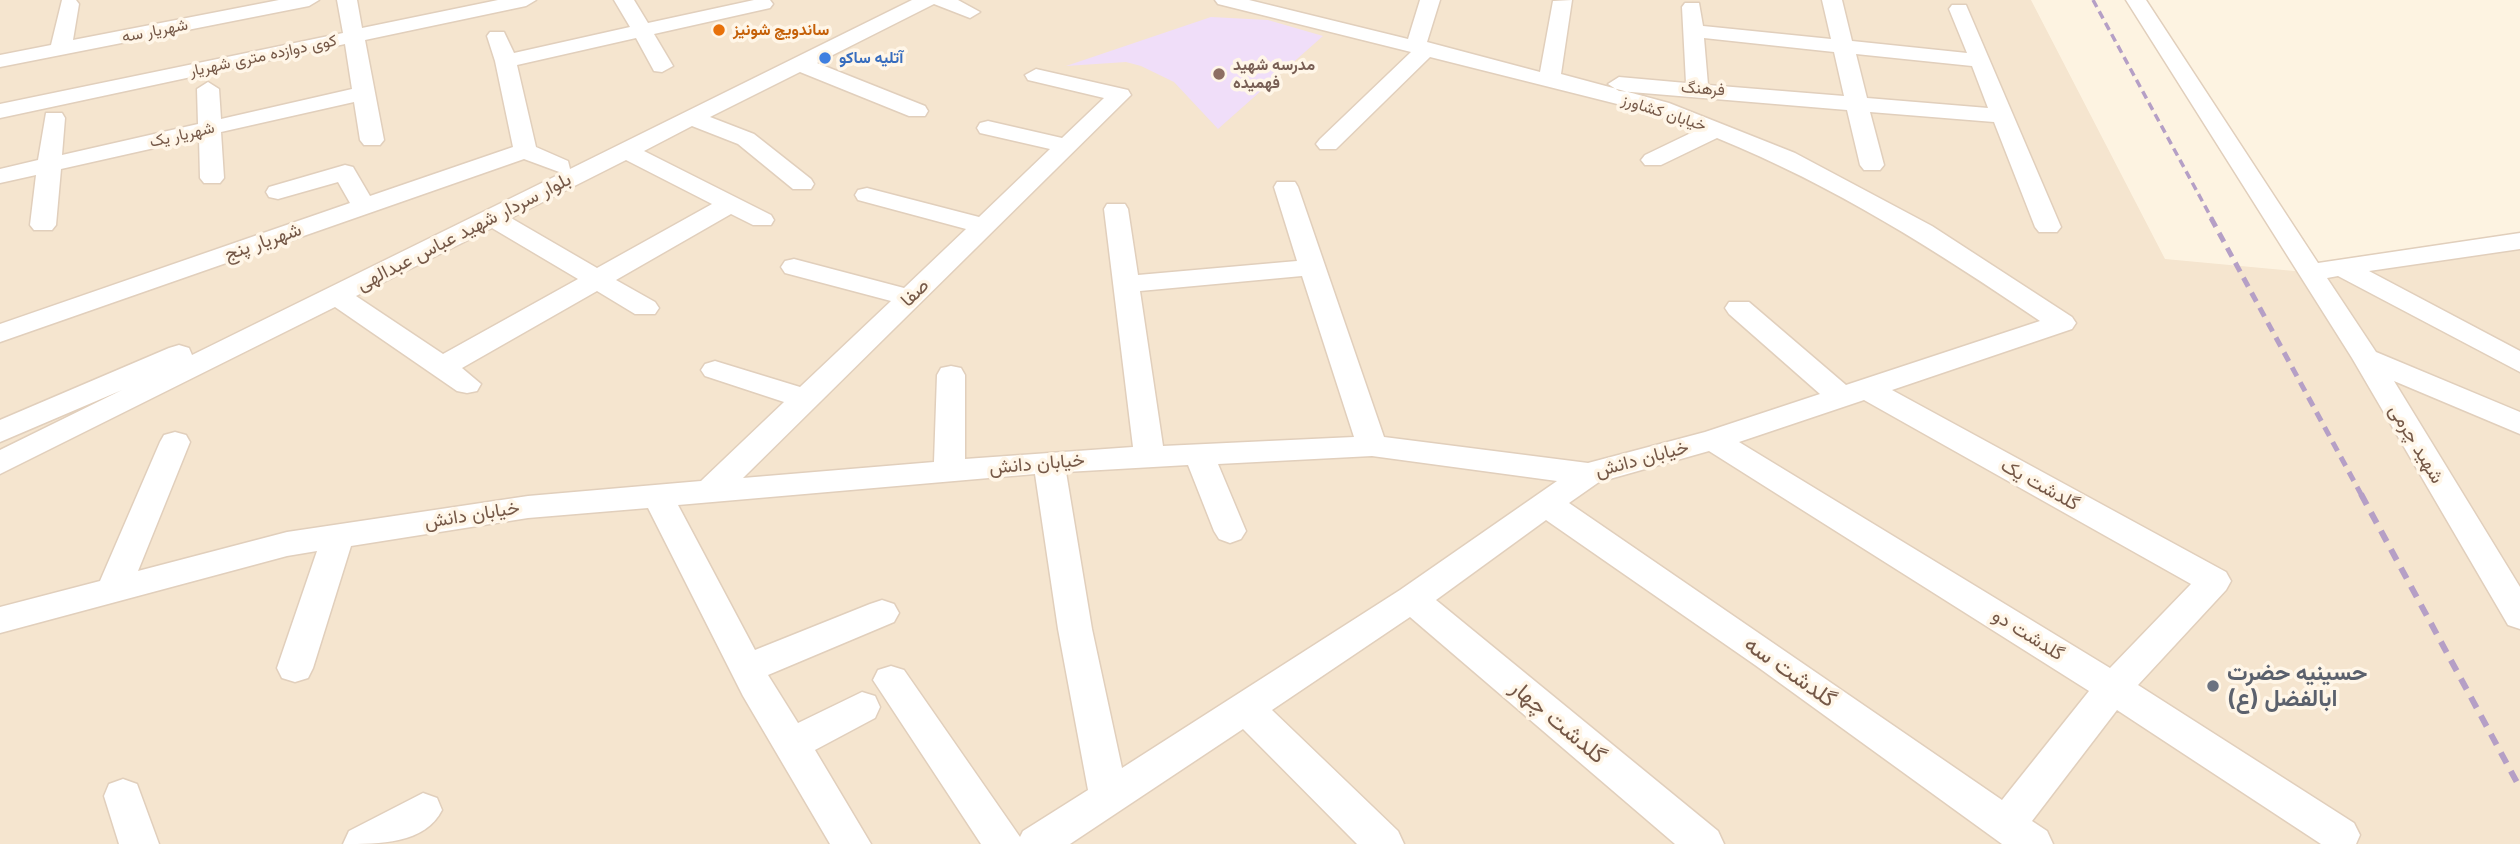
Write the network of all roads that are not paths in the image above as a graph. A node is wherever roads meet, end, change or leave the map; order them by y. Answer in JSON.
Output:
{"nodes":[{"id":1,"x":309,"y":0,"type":"edge"},
{"id":2,"x":347,"y":0,"type":"edge"},
{"id":3,"x":526,"y":0,"type":"edge"},
{"id":4,"x":624,"y":0,"type":"edge"},
{"id":5,"x":883,"y":0,"type":"edge"},
{"id":6,"x":927,"y":0,"type":"edge"},
{"id":7,"x":941,"y":0,"type":"edge"},
{"id":8,"x":1225,"y":0,"type":"edge"},
{"id":9,"x":1430,"y":0,"type":"edge"},
{"id":10,"x":1832,"y":0,"type":"edge"},
{"id":11,"x":2136,"y":0,"type":"edge"},
{"id":12,"x":1563,"y":1,"type":"edge"},
{"id":13,"x":69,"y":4,"type":"dead end"},
{"id":14,"x":482,"y":5,"type":"edge"},
{"id":15,"x":765,"y":6,"type":"edge"},
{"id":16,"x":1692,"y":7,"type":"dead end"},
{"id":17,"x":1959,"y":9,"type":"dead end"},
{"id":18,"x":970,"y":12,"type":"dead end"},
{"id":19,"x":641,"y":31,"type":"junction"},
{"id":20,"x":1694,"y":31,"type":"junction"},
{"id":21,"x":497,"y":36,"type":"dead end"},
{"id":22,"x":354,"y":37,"type":"junction"},
{"id":23,"x":1843,"y":45,"type":"junction"},
{"id":24,"x":1421,"y":47,"type":"junction"},
{"id":25,"x":61,"y":49,"type":"junction"},
{"id":26,"x":0,"y":61,"type":"edge"},
{"id":27,"x":506,"y":61,"type":"junction"},
{"id":28,"x":1981,"y":61,"type":"junction"},
{"id":29,"x":799,"y":64,"type":"junction"},
{"id":30,"x":662,"y":66,"type":"dead end"},
{"id":31,"x":1036,"y":75,"type":"dead end"},
{"id":32,"x":1549,"y":80,"type":"junction"},
{"id":33,"x":208,"y":89,"type":"dead end"},
{"id":34,"x":1697,"y":89,"type":"junction"},
{"id":35,"x":364,"y":93,"type":"junction"},
{"id":36,"x":1857,"y":102,"type":"junction"},
{"id":37,"x":0,"y":111,"type":"edge"},
{"id":38,"x":917,"y":111,"type":"dead end"},
{"id":39,"x":2003,"y":116,"type":"junction"},
{"id":40,"x":54,"y":118,"type":"dead end"},
{"id":41,"x":691,"y":118,"type":"junction"},
{"id":42,"x":210,"y":128,"type":"junction"},
{"id":43,"x":988,"y":128,"type":"dead end"},
{"id":44,"x":1716,"y":130,"type":"junction"},
{"id":45,"x":372,"y":140,"type":"dead end"},
{"id":46,"x":1328,"y":144,"type":"dead end"},
{"id":47,"x":1067,"y":146,"type":"junction"},
{"id":48,"x":626,"y":151,"type":"junction"},
{"id":49,"x":525,"y":152,"type":"junction"},
{"id":50,"x":1653,"y":160,"type":"dead end"},
{"id":51,"x":50,"y":165,"type":"junction"},
{"id":52,"x":1872,"y":165,"type":"dead end"},
{"id":53,"x":560,"y":166,"type":"junction"},
{"id":54,"x":0,"y":176,"type":"edge"},
{"id":55,"x":212,"y":178,"type":"dead end"},
{"id":56,"x":802,"y":184,"type":"dead end"},
{"id":57,"x":1286,"y":187,"type":"dead end"},
{"id":58,"x":278,"y":192,"type":"dead end"},
{"id":59,"x":867,"y":195,"type":"dead end"},
{"id":60,"x":730,"y":204,"type":"junction"},
{"id":61,"x":364,"y":207,"type":"junction"},
{"id":62,"x":1116,"y":209,"type":"dead end"},
{"id":63,"x":493,"y":218,"type":"junction"},
{"id":64,"x":762,"y":220,"type":"dead end"},
{"id":65,"x":43,"y":225,"type":"dead end"},
{"id":66,"x":984,"y":226,"type":"junction"},
{"id":67,"x":2048,"y":227,"type":"dead end"},
{"id":68,"x":2520,"y":240,"type":"edge"},
{"id":69,"x":2484,"y":246,"type":"junction"},
{"id":70,"x":2520,"y":262,"type":"edge"},
{"id":71,"x":794,"y":267,"type":"dead end"},
{"id":72,"x":1312,"y":267,"type":"junction"},
{"id":73,"x":2343,"y":268,"type":"junction"},
{"id":74,"x":2312,"y":272,"type":"junction"},
{"id":75,"x":598,"y":280,"type":"junction"},
{"id":76,"x":1126,"y":284,"type":"junction"},
{"id":77,"x":337,"y":296,"type":"junction"},
{"id":78,"x":910,"y":298,"type":"junction"},
{"id":79,"x":645,"y":308,"type":"dead end"},
{"id":80,"x":1740,"y":308,"type":"dead end"},
{"id":81,"x":2062,"y":323,"type":"joint"},
{"id":82,"x":0,"y":332,"type":"edge"},
{"id":83,"x":2366,"y":358,"type":"junction"},
{"id":84,"x":2520,"y":363,"type":"edge"},
{"id":85,"x":442,"y":367,"type":"junction"},
{"id":86,"x":715,"y":370,"type":"dead end"},
{"id":87,"x":951,"y":375,"type":"dead end"},
{"id":88,"x":467,"y":384,"type":"dead end"},
{"id":89,"x":1854,"y":393,"type":"junction"},
{"id":90,"x":805,"y":399,"type":"junction"},
{"id":91,"x":2520,"y":424,"type":"edge"},
{"id":92,"x":0,"y":432,"type":"edge"},
{"id":93,"x":1713,"y":440,"type":"junction"},
{"id":94,"x":175,"y":442,"type":"dead end"},
{"id":95,"x":1372,"y":446,"type":"junction"},
{"id":96,"x":1199,"y":454,"type":"junction"},
{"id":97,"x":1149,"y":456,"type":"junction"},
{"id":98,"x":1049,"y":462,"type":"junction"},
{"id":99,"x":0,"y":463,"type":"edge"},
{"id":100,"x":949,"y":471,"type":"junction"},
{"id":101,"x":1588,"y":474,"type":"junction"},
{"id":102,"x":710,"y":491,"type":"junction"},
{"id":103,"x":657,"y":495,"type":"junction"},
{"id":104,"x":1545,"y":503,"type":"junction"},
{"id":105,"x":1230,"y":531,"type":"dead end"},
{"id":106,"x":338,"y":536,"type":"junction"},
{"id":107,"x":113,"y":590,"type":"junction"},
{"id":108,"x":1412,"y":599,"type":"junction"},
{"id":109,"x":2515,"y":600,"type":"edge"},
{"id":110,"x":883,"y":613,"type":"dead end"},
{"id":111,"x":0,"y":620,"type":"edge"},
{"id":112,"x":295,"y":668,"type":"dead end"},
{"id":113,"x":747,"y":668,"type":"junction"},
{"id":114,"x":891,"y":680,"type":"dead end"},
{"id":115,"x":2113,"y":688,"type":"junction"},
{"id":116,"x":862,"y":707,"type":"dead end"},
{"id":117,"x":1245,"y":708,"type":"junction"},
{"id":118,"x":791,"y":744,"type":"junction"},
{"id":119,"x":124,"y":796,"type":"dead end"},
{"id":120,"x":1109,"y":797,"type":"junction"},
{"id":121,"x":423,"y":810,"type":"dead end"},
{"id":122,"x":2019,"y":834,"type":"edge"},
{"id":123,"x":2340,"y":835,"type":"dead end"},
{"id":124,"x":139,"y":844,"type":"edge"},
{"id":125,"x":363,"y":844,"type":"edge"},
{"id":126,"x":851,"y":844,"type":"edge"},
{"id":127,"x":1004,"y":844,"type":"edge"},
{"id":128,"x":1037,"y":844,"type":"edge"},
{"id":129,"x":1384,"y":844,"type":"edge"},
{"id":130,"x":1704,"y":844,"type":"edge"}],
"edges":[{"from":1,"to":25,"type":"street","name":"شهریار سه"},
{"from":2,"to":22,"type":"street"},
{"from":3,"to":14,"type":"street","name":"کوی دوازده متری شهریار"},
{"from":4,"to":19,"type":"street"},
{"from":5,"to":53,"type":"street","name":"بلوار سردار شهید عباس عبدالهی"},
{"from":6,"to":29,"type":"street","name":"بلوار سردار شهید عباس عبدالهی"},
{"from":7,"to":18,"type":"street"},
{"from":8,"to":24,"type":"street","name":"خیابان کشاورز"},
{"from":9,"to":24,"type":"street"},
{"from":10,"to":23,"type":"street"},
{"from":11,"to":74,"type":"street","name":"شهید چرمی"},
{"from":12,"to":32,"type":"street"},
{"from":13,"to":25,"type":"street"},
{"from":14,"to":22,"type":"street","name":"کوی دوازده متری شهریار"},
{"from":15,"to":19,"type":"street"},
{"from":16,"to":20,"type":"street"},
{"from":17,"to":28,"type":"street"},
{"from":19,"to":27,"type":"street"},
{"from":19,"to":30,"type":"street"},
{"from":20,"to":23,"type":"street"},
{"from":20,"to":34,"type":"street"},
{"from":21,"to":27,"type":"street"},
{"from":22,"to":35,"type":"street"},
{"from":22,"to":37,"type":"street","name":"کوی دوازده متری شهریار"},
{"from":23,"to":28,"type":"street"},
{"from":23,"to":36,"type":"street"},
{"from":24,"to":32,"type":"street","name":"خیابان کشاورز"},
{"from":24,"to":46,"type":"street"},
{"from":25,"to":26,"type":"street","name":"شهریار سه"},
{"from":27,"to":49,"type":"street"},
{"from":28,"to":39,"type":"street"},
{"from":29,"to":38,"type":"street"},
{"from":29,"to":41,"type":"street","name":"بلوار سردار شهید عباس عبدالهی"},
{"from":31,"to":47,"type":"street","name":"صفا"},
{"from":32,"to":34,"type":"street","name":"فرهنگ"},
{"from":32,"to":44,"type":"street","name":"خیابان کشاورز"},
{"from":33,"to":42,"type":"street"},
{"from":34,"to":36,"type":"street","name":"فرهنگ"},
{"from":35,"to":42,"type":"street","name":"شهریار یک"},
{"from":35,"to":45,"type":"street"},
{"from":36,"to":39,"type":"street","name":"فرهنگ"},
{"from":36,"to":52,"type":"street"},
{"from":39,"to":67,"type":"street"},
{"from":40,"to":51,"type":"street"},
{"from":41,"to":48,"type":"street","name":"بلوار سردار شهید عباس عبدالهی"},
{"from":41,"to":56,"type":"street"},
{"from":42,"to":51,"type":"street","name":"شهریار یک"},
{"from":42,"to":55,"type":"street"},
{"from":43,"to":47,"type":"street"},
{"from":44,"to":50,"type":"street"},
{"from":44,"to":81,"type":"street","name":"خیابان کشاورز"},
{"from":47,"to":66,"type":"street","name":"صفا"},
{"from":48,"to":60,"type":"street"},
{"from":48,"to":63,"type":"street","name":"بلوار سردار شهید عباس عبدالهی"},
{"from":49,"to":53,"type":"street"},
{"from":49,"to":61,"type":"street","name":"شهریار پنج"},
{"from":51,"to":54,"type":"street","name":"شهریار یک"},
{"from":51,"to":65,"type":"street"},
{"from":53,"to":92,"type":"street","name":"بلوار سردار شهید عباس عبدالهی"},
{"from":57,"to":72,"type":"street"},
{"from":58,"to":61,"type":"street"},
{"from":59,"to":66,"type":"street"},
{"from":60,"to":64,"type":"street"},
{"from":60,"to":75,"type":"street"},
{"from":61,"to":82,"type":"street","name":"شهریار پنج"},
{"from":62,"to":76,"type":"street"},
{"from":63,"to":75,"type":"street"},
{"from":63,"to":77,"type":"street","name":"بلوار سردار شهید عباس عبدالهی"},
{"from":66,"to":78,"type":"street","name":"صفا"},
{"from":68,"to":69,"type":"street"},
{"from":69,"to":70,"type":"street"},
{"from":69,"to":73,"type":"street"},
{"from":71,"to":78,"type":"street"},
{"from":72,"to":76,"type":"street"},
{"from":72,"to":95,"type":"street"},
{"from":73,"to":74,"type":"street"},
{"from":73,"to":84,"type":"street"},
{"from":74,"to":83,"type":"street","name":"شهید چرمی"},
{"from":75,"to":79,"type":"street"},
{"from":75,"to":85,"type":"street"},
{"from":76,"to":97,"type":"street"},
{"from":77,"to":85,"type":"street"},
{"from":77,"to":99,"type":"street","name":"بلوار سردار شهید عباس عبدالهی"},
{"from":78,"to":90,"type":"street","name":"صفا"},
{"from":80,"to":89,"type":"street","name":"گلدشت یک"},
{"from":81,"to":89,"type":"street","name":"خیابان دانش"},
{"from":83,"to":91,"type":"street"},
{"from":83,"to":109,"type":"street","name":"شهید چرمی"},
{"from":85,"to":88,"type":"street"},
{"from":86,"to":90,"type":"street"},
{"from":87,"to":100,"type":"street"},
{"from":89,"to":93,"type":"street","name":"خیابان دانش"},
{"from":89,"to":115,"type":"street","name":"گلدشت یک"},
{"from":90,"to":102,"type":"street","name":"صفا"},
{"from":93,"to":101,"type":"street","name":"خیابان دانش"},
{"from":93,"to":115,"type":"street","name":"گلدشت دو"},
{"from":94,"to":107,"type":"street"},
{"from":95,"to":96,"type":"street","name":"خیابان دانش"},
{"from":95,"to":101,"type":"street","name":"خیابان دانش"},
{"from":96,"to":97,"type":"street","name":"خیابان دانش"},
{"from":96,"to":105,"type":"street"},
{"from":97,"to":98,"type":"street","name":"خیابان دانش"},
{"from":98,"to":100,"type":"street","name":"خیابان دانش"},
{"from":98,"to":120,"type":"street"},
{"from":100,"to":102,"type":"street","name":"خیابان دانش"},
{"from":101,"to":104,"type":"street"},
{"from":102,"to":103,"type":"street","name":"خیابان دانش"},
{"from":103,"to":106,"type":"street","name":"خیابان دانش"},
{"from":103,"to":113,"type":"street"},
{"from":104,"to":108,"type":"street"},
{"from":104,"to":122,"type":"street","name":"گلدشت سه"},
{"from":106,"to":107,"type":"street","name":"خیابان دانش"},
{"from":106,"to":112,"type":"street"},
{"from":107,"to":111,"type":"street","name":"خیابان دانش"},
{"from":108,"to":117,"type":"street"},
{"from":108,"to":130,"type":"street","name":"گلدشت چهار"},
{"from":110,"to":113,"type":"street"},
{"from":113,"to":118,"type":"street"},
{"from":114,"to":127,"type":"street"},
{"from":115,"to":122,"type":"street"},
{"from":115,"to":123,"type":"street","name":"گلدشت دو"},
{"from":116,"to":118,"type":"street"},
{"from":117,"to":120,"type":"street"},
{"from":117,"to":129,"type":"street"},
{"from":118,"to":126,"type":"street"},
{"from":119,"to":124,"type":"street"},
{"from":120,"to":128,"type":"street"},
{"from":121,"to":125,"type":"street"}]}
